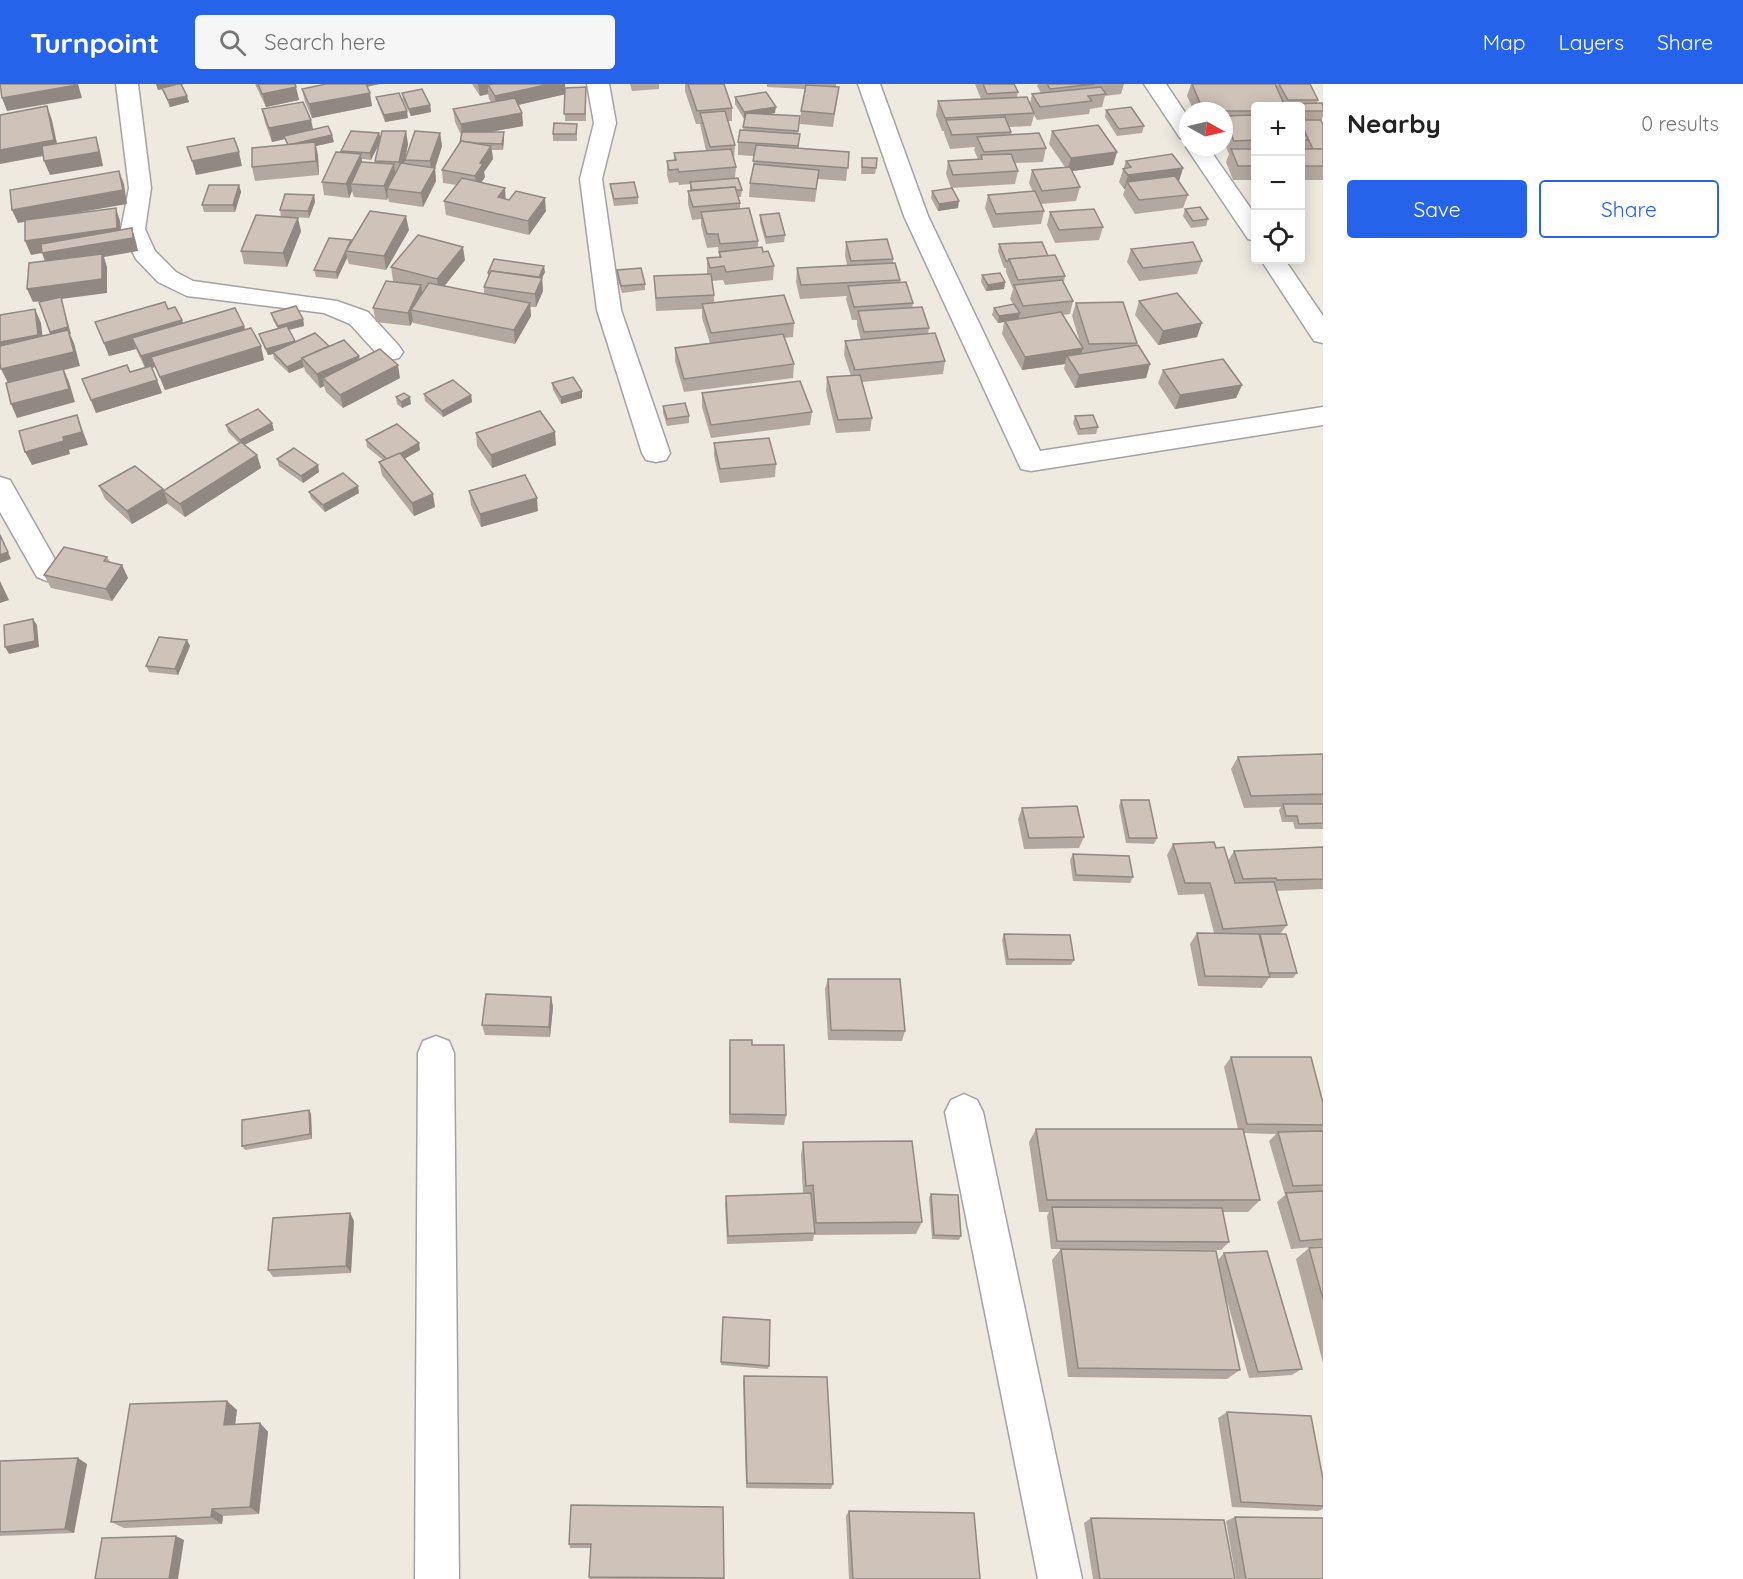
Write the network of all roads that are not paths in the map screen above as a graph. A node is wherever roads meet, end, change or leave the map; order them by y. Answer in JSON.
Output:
{"nodes":[{"id":1,"x":127,"y":84,"type":"edge"},
{"id":2,"x":598,"y":84,"type":"edge"},
{"id":3,"x":869,"y":84,"type":"edge"},
{"id":4,"x":1155,"y":84,"type":"edge"},
{"id":5,"x":1179,"y":120,"type":"edge"},
{"id":6,"x":1203,"y":156,"type":"edge"},
{"id":7,"x":1251,"y":227,"type":"edge"},
{"id":8,"x":1276,"y":264,"type":"edge"},
{"id":9,"x":1323,"y":334,"type":"edge"},
{"id":10,"x":390,"y":352,"type":"dead end"},
{"id":11,"x":1323,"y":416,"type":"edge"},
{"id":12,"x":656,"y":453,"type":"dead end"},
{"id":13,"x":0,"y":487,"type":"edge"},
{"id":14,"x":47,"y":570,"type":"edge"},
{"id":15,"x":436,"y":1053,"type":"dead end"},
{"id":16,"x":964,"y":1112,"type":"dead end"},
{"id":17,"x":437,"y":1579,"type":"edge"},
{"id":18,"x":1060,"y":1579,"type":"edge"}],
"edges":[{"from":1,"to":10,"type":"street"},
{"from":2,"to":12,"type":"street"},
{"from":3,"to":11,"type":"street"},
{"from":4,"to":5,"type":"street"},
{"from":6,"to":7,"type":"street"},
{"from":8,"to":9,"type":"street"},
{"from":13,"to":14,"type":"street"},
{"from":15,"to":17,"type":"street"},
{"from":16,"to":18,"type":"street"}]}
